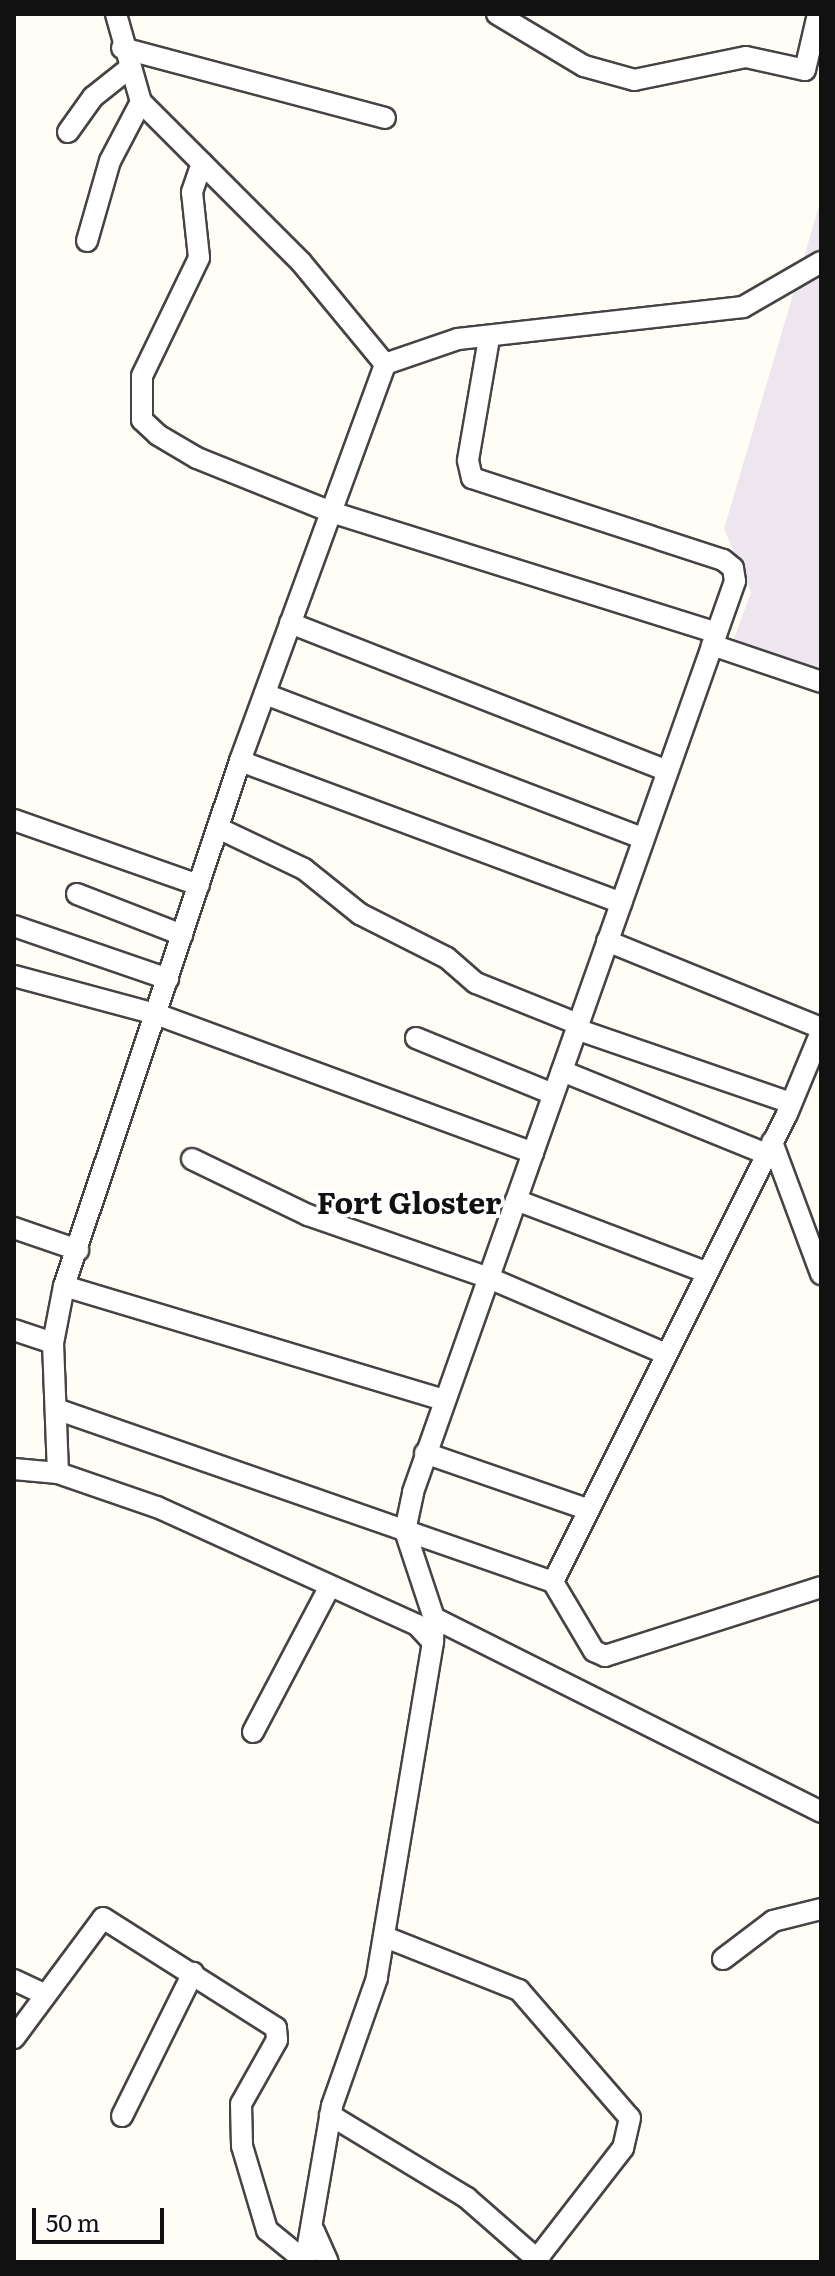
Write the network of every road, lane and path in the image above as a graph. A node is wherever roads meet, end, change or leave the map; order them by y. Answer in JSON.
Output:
{"nodes":[{"id":1,"x":116,"y":14,"type":"edge"},
{"id":2,"x":497,"y":14,"type":"edge"},
{"id":3,"x":818,"y":14,"type":"edge"},
{"id":4,"x":122,"y":48,"type":"junction"},
{"id":5,"x":127,"y":70,"type":"junction"},
{"id":6,"x":141,"y":102,"type":"junction"},
{"id":7,"x":385,"y":118,"type":"dead end"},
{"id":8,"x":68,"y":132,"type":"dead end"},
{"id":9,"x":202,"y":163,"type":"junction"},
{"id":10,"x":87,"y":241,"type":"dead end"},
{"id":11,"x":821,"y":262,"type":"edge"},
{"id":12,"x":489,"y":339,"type":"junction"},
{"id":13,"x":385,"y":364,"type":"junction"},
{"id":14,"x":331,"y":512,"type":"junction"},
{"id":15,"x":290,"y":623,"type":"junction"},
{"id":16,"x":714,"y":639,"type":"junction"},
{"id":17,"x":821,"y":682,"type":"edge"},
{"id":18,"x":265,"y":694,"type":"junction"},
{"id":19,"x":240,"y":761,"type":"junction"},
{"id":20,"x":667,"y":771,"type":"junction"},
{"id":21,"x":14,"y":820,"type":"edge"},
{"id":22,"x":218,"y":828,"type":"junction"},
{"id":23,"x":643,"y":838,"type":"junction"},
{"id":24,"x":199,"y":885,"type":"junction"},
{"id":25,"x":77,"y":894,"type":"dead end"},
{"id":26,"x":621,"y":903,"type":"junction"},
{"id":27,"x":14,"y":926,"type":"edge"},
{"id":28,"x":182,"y":935,"type":"junction"},
{"id":29,"x":607,"y":941,"type":"junction"},
{"id":30,"x":14,"y":976,"type":"edge"},
{"id":31,"x":168,"y":979,"type":"junction"},
{"id":32,"x":156,"y":1014,"type":"junction"},
{"id":33,"x":577,"y":1027,"type":"junction"},
{"id":34,"x":821,"y":1030,"type":"edge"},
{"id":35,"x":416,"y":1038,"type":"dead end"},
{"id":36,"x":562,"y":1071,"type":"junction"},
{"id":37,"x":553,"y":1094,"type":"junction"},
{"id":38,"x":791,"y":1103,"type":"junction"},
{"id":39,"x":769,"y":1148,"type":"junction"},
{"id":40,"x":533,"y":1153,"type":"junction"},
{"id":41,"x":192,"y":1159,"type":"dead end"},
{"id":42,"x":516,"y":1200,"type":"junction"},
{"id":43,"x":14,"y":1228,"type":"edge"},
{"id":44,"x":78,"y":1250,"type":"junction"},
{"id":45,"x":706,"y":1272,"type":"junction"},
{"id":46,"x":821,"y":1274,"type":"edge"},
{"id":47,"x":489,"y":1278,"type":"junction"},
{"id":48,"x":64,"y":1286,"type":"junction"},
{"id":49,"x":14,"y":1330,"type":"edge"},
{"id":50,"x":53,"y":1343,"type":"junction"},
{"id":51,"x":664,"y":1353,"type":"junction"},
{"id":52,"x":444,"y":1400,"type":"junction"},
{"id":53,"x":56,"y":1409,"type":"junction"},
{"id":54,"x":425,"y":1453,"type":"junction"},
{"id":55,"x":14,"y":1469,"type":"edge"},
{"id":56,"x":58,"y":1473,"type":"junction"},
{"id":57,"x":587,"y":1509,"type":"junction"},
{"id":58,"x":405,"y":1531,"type":"junction"},
{"id":59,"x":553,"y":1582,"type":"junction"},
{"id":60,"x":330,"y":1586,"type":"junction"},
{"id":61,"x":821,"y":1587,"type":"edge"},
{"id":62,"x":434,"y":1618,"type":"junction"},
{"id":63,"x":433,"y":1642,"type":"junction"},
{"id":64,"x":253,"y":1732,"type":"dead end"},
{"id":65,"x":821,"y":1812,"type":"edge"},
{"id":66,"x":821,"y":1909,"type":"edge"},
{"id":67,"x":385,"y":1937,"type":"junction"},
{"id":68,"x":723,"y":1959,"type":"dead end"},
{"id":69,"x":193,"y":1973,"type":"junction"},
{"id":70,"x":14,"y":1980,"type":"edge"},
{"id":71,"x":44,"y":1994,"type":"junction"},
{"id":72,"x":14,"y":2038,"type":"edge"},
{"id":73,"x":330,"y":2115,"type":"junction"},
{"id":74,"x":122,"y":2116,"type":"dead end"},
{"id":75,"x":314,"y":2231,"type":"junction"},
{"id":76,"x":539,"y":2261,"type":"edge"},
{"id":77,"x":305,"y":2262,"type":"edge"},
{"id":78,"x":328,"y":2262,"type":"edge"}],
"edges":[{"from":1,"to":4,"type":"street"},
{"from":2,"to":3,"type":"street"},
{"from":4,"to":5,"type":"street"},
{"from":4,"to":7,"type":"street"},
{"from":5,"to":6,"type":"street"},
{"from":5,"to":8,"type":"street"},
{"from":6,"to":9,"type":"street"},
{"from":6,"to":10,"type":"street"},
{"from":9,"to":13,"type":"street"},
{"from":9,"to":14,"type":"street"},
{"from":11,"to":12,"type":"street"},
{"from":12,"to":13,"type":"street"},
{"from":12,"to":16,"type":"street"},
{"from":13,"to":14,"type":"street"},
{"from":14,"to":15,"type":"street"},
{"from":14,"to":16,"type":"street"},
{"from":15,"to":18,"type":"street"},
{"from":15,"to":20,"type":"street"},
{"from":16,"to":17,"type":"street"},
{"from":16,"to":20,"type":"street"},
{"from":18,"to":19,"type":"street"},
{"from":18,"to":23,"type":"street"},
{"from":19,"to":22,"type":"street"},
{"from":19,"to":26,"type":"street"},
{"from":20,"to":23,"type":"street"},
{"from":21,"to":24,"type":"street"},
{"from":22,"to":24,"type":"street"},
{"from":22,"to":33,"type":"street"},
{"from":23,"to":26,"type":"street"},
{"from":24,"to":28,"type":"street"},
{"from":25,"to":28,"type":"street"},
{"from":26,"to":29,"type":"street"},
{"from":27,"to":31,"type":"street"},
{"from":28,"to":31,"type":"street"},
{"from":29,"to":33,"type":"street"},
{"from":29,"to":34,"type":"street"},
{"from":30,"to":32,"type":"street"},
{"from":31,"to":32,"type":"street"},
{"from":32,"to":40,"type":"street"},
{"from":32,"to":44,"type":"street"},
{"from":33,"to":36,"type":"street"},
{"from":33,"to":38,"type":"street"},
{"from":34,"to":38,"type":"street"},
{"from":35,"to":37,"type":"street"},
{"from":36,"to":37,"type":"street"},
{"from":36,"to":39,"type":"street"},
{"from":37,"to":40,"type":"street"},
{"from":38,"to":39,"type":"street"},
{"from":39,"to":45,"type":"street"},
{"from":39,"to":46,"type":"street"},
{"from":40,"to":42,"type":"street"},
{"from":41,"to":47,"type":"street"},
{"from":42,"to":45,"type":"street"},
{"from":42,"to":47,"type":"street"},
{"from":43,"to":44,"type":"street"},
{"from":44,"to":48,"type":"street"},
{"from":45,"to":51,"type":"street"},
{"from":47,"to":51,"type":"street"},
{"from":47,"to":52,"type":"street"},
{"from":48,"to":50,"type":"street"},
{"from":48,"to":52,"type":"street"},
{"from":49,"to":50,"type":"street"},
{"from":50,"to":53,"type":"street"},
{"from":51,"to":57,"type":"street"},
{"from":52,"to":54,"type":"street"},
{"from":53,"to":56,"type":"street"},
{"from":53,"to":58,"type":"street"},
{"from":54,"to":57,"type":"street"},
{"from":54,"to":58,"type":"street"},
{"from":55,"to":56,"type":"street"},
{"from":56,"to":60,"type":"street"},
{"from":57,"to":59,"type":"street"},
{"from":58,"to":59,"type":"street"},
{"from":58,"to":62,"type":"street"},
{"from":59,"to":61,"type":"street"},
{"from":60,"to":63,"type":"street"},
{"from":60,"to":64,"type":"street"},
{"from":62,"to":63,"type":"street"},
{"from":62,"to":65,"type":"street"},
{"from":63,"to":67,"type":"street"},
{"from":66,"to":68,"type":"street"},
{"from":67,"to":73,"type":"street"},
{"from":67,"to":76,"type":"street"},
{"from":69,"to":71,"type":"street"},
{"from":69,"to":74,"type":"street"},
{"from":69,"to":77,"type":"street"},
{"from":70,"to":71,"type":"street"},
{"from":71,"to":72,"type":"street"},
{"from":73,"to":75,"type":"street"},
{"from":73,"to":76,"type":"street"},
{"from":75,"to":77,"type":"street"},
{"from":75,"to":78,"type":"street"}]}
